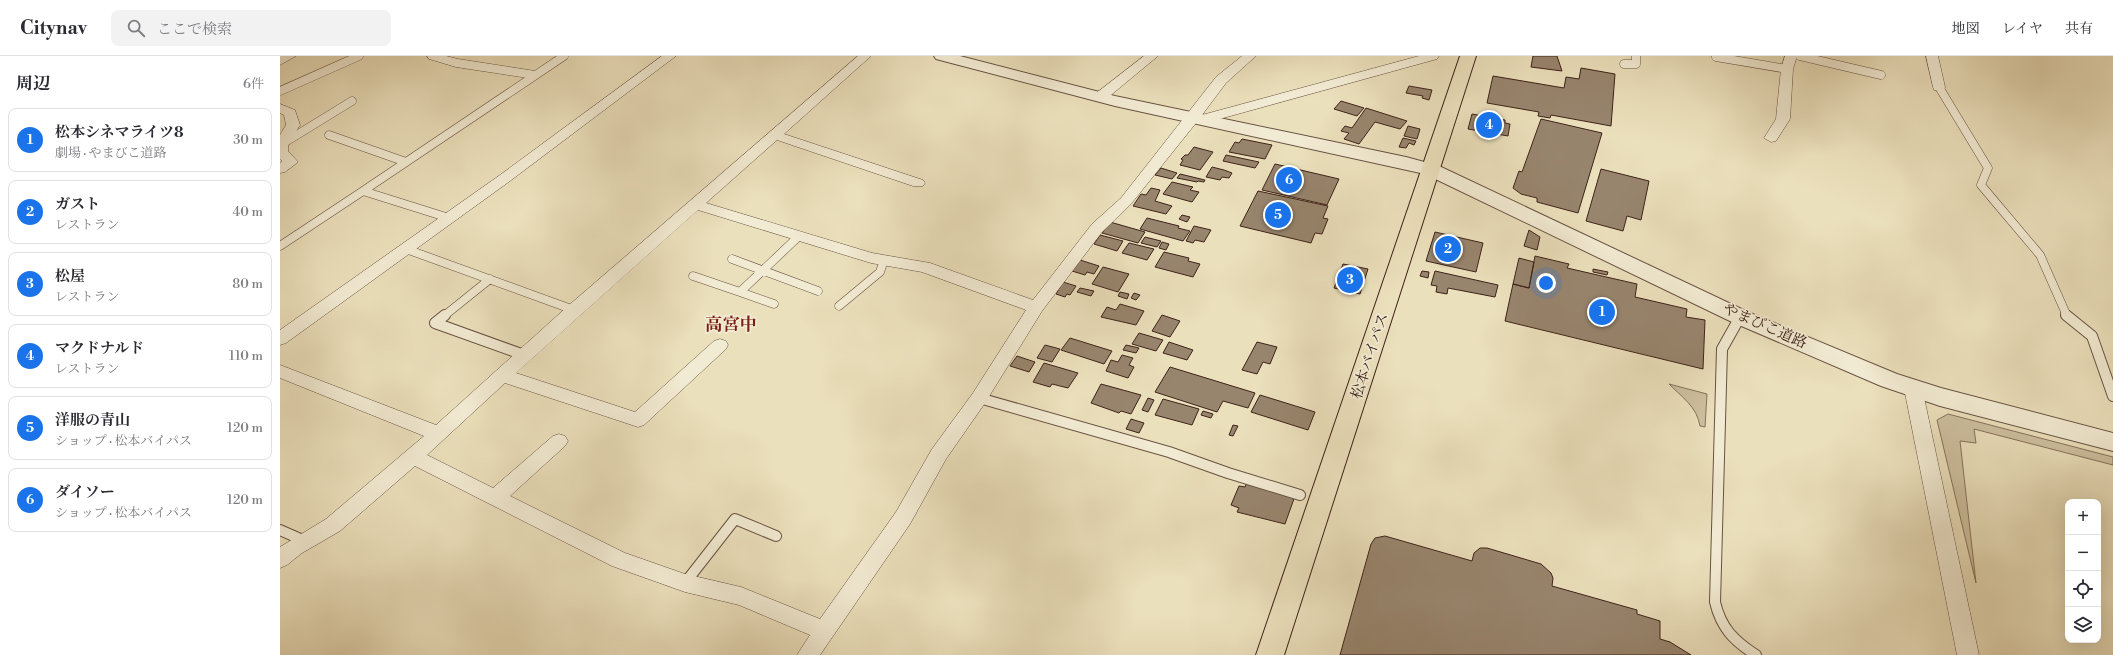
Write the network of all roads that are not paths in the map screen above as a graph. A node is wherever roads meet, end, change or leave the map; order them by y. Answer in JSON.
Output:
{"nodes":[{"id":1,"x":290,"y":56,"type":"edge"},
{"id":2,"x":359,"y":56,"type":"edge"},
{"id":3,"x":433,"y":56,"type":"edge"},
{"id":4,"x":564,"y":56,"type":"edge"},
{"id":5,"x":670,"y":56,"type":"edge"},
{"id":6,"x":865,"y":56,"type":"edge"},
{"id":7,"x":942,"y":56,"type":"edge"},
{"id":8,"x":1152,"y":56,"type":"edge"},
{"id":9,"x":1250,"y":56,"type":"edge"},
{"id":10,"x":1433,"y":56,"type":"edge"},
{"id":11,"x":1468,"y":56,"type":"edge"},
{"id":12,"x":1636,"y":56,"type":"edge"},
{"id":13,"x":1791,"y":56,"type":"edge"},
{"id":14,"x":1800,"y":56,"type":"edge"},
{"id":15,"x":1932,"y":56,"type":"edge"},
{"id":16,"x":1716,"y":57,"type":"edge"},
{"id":17,"x":280,"y":61,"type":"edge"},
{"id":18,"x":1624,"y":64,"type":"dead end"},
{"id":19,"x":1787,"y":69,"type":"junction"},
{"id":20,"x":536,"y":75,"type":"junction"},
{"id":21,"x":1881,"y":75,"type":"dead end"},
{"id":22,"x":1939,"y":87,"type":"joint"},
{"id":23,"x":280,"y":91,"type":"edge"},
{"id":24,"x":1100,"y":97,"type":"junction"},
{"id":25,"x":352,"y":101,"type":"dead end"},
{"id":26,"x":280,"y":108,"type":"edge"},
{"id":27,"x":1196,"y":119,"type":"junction"},
{"id":28,"x":329,"y":135,"type":"dead end"},
{"id":29,"x":774,"y":135,"type":"junction"},
{"id":30,"x":1772,"y":138,"type":"dead end"},
{"id":31,"x":281,"y":144,"type":"junction"},
{"id":32,"x":406,"y":162,"type":"junction"},
{"id":33,"x":280,"y":169,"type":"edge"},
{"id":34,"x":1432,"y":170,"type":"junction"},
{"id":35,"x":918,"y":183,"type":"dead end"},
{"id":36,"x":363,"y":191,"type":"junction"},
{"id":37,"x":695,"y":204,"type":"junction"},
{"id":38,"x":449,"y":218,"type":"junction"},
{"id":39,"x":799,"y":236,"type":"junction"},
{"id":40,"x":280,"y":246,"type":"edge"},
{"id":41,"x":406,"y":249,"type":"junction"},
{"id":42,"x":732,"y":259,"type":"dead end"},
{"id":43,"x":884,"y":260,"type":"junction"},
{"id":44,"x":763,"y":270,"type":"junction"},
{"id":45,"x":694,"y":276,"type":"dead end"},
{"id":46,"x":490,"y":279,"type":"junction"},
{"id":47,"x":818,"y":291,"type":"dead end"},
{"id":48,"x":740,"y":292,"type":"junction"},
{"id":49,"x":774,"y":304,"type":"dead end"},
{"id":50,"x":839,"y":306,"type":"dead end"},
{"id":51,"x":1036,"y":307,"type":"junction"},
{"id":52,"x":574,"y":310,"type":"junction"},
{"id":53,"x":1740,"y":317,"type":"junction"},
{"id":54,"x":280,"y":339,"type":"edge"},
{"id":55,"x":720,"y":345,"type":"dead end"},
{"id":56,"x":524,"y":355,"type":"junction"},
{"id":57,"x":280,"y":371,"type":"edge"},
{"id":58,"x":502,"y":375,"type":"junction"},
{"id":59,"x":1913,"y":388,"type":"junction"},
{"id":60,"x":2113,"y":396,"type":"edge"},
{"id":61,"x":979,"y":398,"type":"junction"},
{"id":62,"x":438,"y":434,"type":"junction"},
{"id":63,"x":559,"y":442,"type":"dead end"},
{"id":64,"x":2113,"y":442,"type":"edge"},
{"id":65,"x":413,"y":457,"type":"junction"},
{"id":66,"x":1300,"y":495,"type":"dead end"},
{"id":67,"x":495,"y":498,"type":"junction"},
{"id":68,"x":280,"y":530,"type":"edge"},
{"id":69,"x":776,"y":536,"type":"dead end"},
{"id":70,"x":305,"y":541,"type":"junction"},
{"id":71,"x":280,"y":559,"type":"edge"},
{"id":72,"x":685,"y":584,"type":"junction"},
{"id":73,"x":824,"y":631,"type":"junction"},
{"id":74,"x":808,"y":655,"type":"edge"},
{"id":75,"x":1270,"y":655,"type":"edge"},
{"id":76,"x":1756,"y":655,"type":"edge"},
{"id":77,"x":1968,"y":655,"type":"edge"}],
"edges":[{"from":1,"to":17,"type":"street"},
{"from":2,"to":23,"type":"lane"},
{"from":3,"to":20,"type":"street"},
{"from":4,"to":20,"type":"lane"},
{"from":5,"to":38,"type":"street"},
{"from":6,"to":29,"type":"street"},
{"from":7,"to":24,"type":"street","name":"やまびこ道路"},
{"from":8,"to":24,"type":"street"},
{"from":9,"to":27,"type":"street"},
{"from":10,"to":27,"type":"street"},
{"from":11,"to":34,"type":"highway","name":"松本バイパス"},
{"from":12,"to":18,"type":"lane"},
{"from":13,"to":19,"type":"street"},
{"from":14,"to":21,"type":"lane"},
{"from":15,"to":22,"type":"street"},
{"from":16,"to":19,"type":"lane"},
{"from":19,"to":30,"type":"street"},
{"from":20,"to":32,"type":"lane"},
{"from":22,"to":60,"type":"lane"},
{"from":24,"to":27,"type":"street","name":"やまびこ道路"},
{"from":25,"to":31,"type":"lane"},
{"from":26,"to":31,"type":"street"},
{"from":27,"to":34,"type":"street","name":"やまびこ道路"},
{"from":27,"to":51,"type":"street"},
{"from":28,"to":32,"type":"lane"},
{"from":29,"to":35,"type":"street"},
{"from":29,"to":37,"type":"street"},
{"from":31,"to":33,"type":"street"},
{"from":32,"to":36,"type":"lane"},
{"from":34,"to":53,"type":"street","name":"やまびこ道路"},
{"from":34,"to":75,"type":"highway","name":"松本バイパス"},
{"from":36,"to":38,"type":"lane"},
{"from":36,"to":40,"type":"lane"},
{"from":37,"to":39,"type":"street"},
{"from":37,"to":52,"type":"street"},
{"from":38,"to":41,"type":"street"},
{"from":39,"to":43,"type":"street"},
{"from":39,"to":44,"type":"lane"},
{"from":41,"to":46,"type":"lane"},
{"from":41,"to":54,"type":"street"},
{"from":42,"to":44,"type":"lane"},
{"from":43,"to":50,"type":"lane"},
{"from":43,"to":51,"type":"street"},
{"from":44,"to":47,"type":"lane"},
{"from":44,"to":48,"type":"lane"},
{"from":45,"to":48,"type":"lane"},
{"from":46,"to":52,"type":"lane"},
{"from":46,"to":56,"type":"lane"},
{"from":48,"to":49,"type":"lane"},
{"from":51,"to":61,"type":"street"},
{"from":52,"to":56,"type":"street"},
{"from":53,"to":59,"type":"street","name":"やまびこ道路"},
{"from":53,"to":76,"type":"lane"},
{"from":55,"to":58,"type":"street"},
{"from":56,"to":58,"type":"street"},
{"from":57,"to":62,"type":"street"},
{"from":58,"to":62,"type":"street"},
{"from":59,"to":64,"type":"street","name":"やまびこ道路"},
{"from":59,"to":77,"type":"street"},
{"from":61,"to":66,"type":"lane"},
{"from":61,"to":73,"type":"street"},
{"from":62,"to":65,"type":"street"},
{"from":63,"to":67,"type":"street"},
{"from":65,"to":67,"type":"street"},
{"from":65,"to":70,"type":"street"},
{"from":67,"to":72,"type":"street"},
{"from":68,"to":70,"type":"lane"},
{"from":69,"to":72,"type":"lane"},
{"from":70,"to":71,"type":"street"},
{"from":72,"to":73,"type":"street"},
{"from":73,"to":74,"type":"street"}]}
